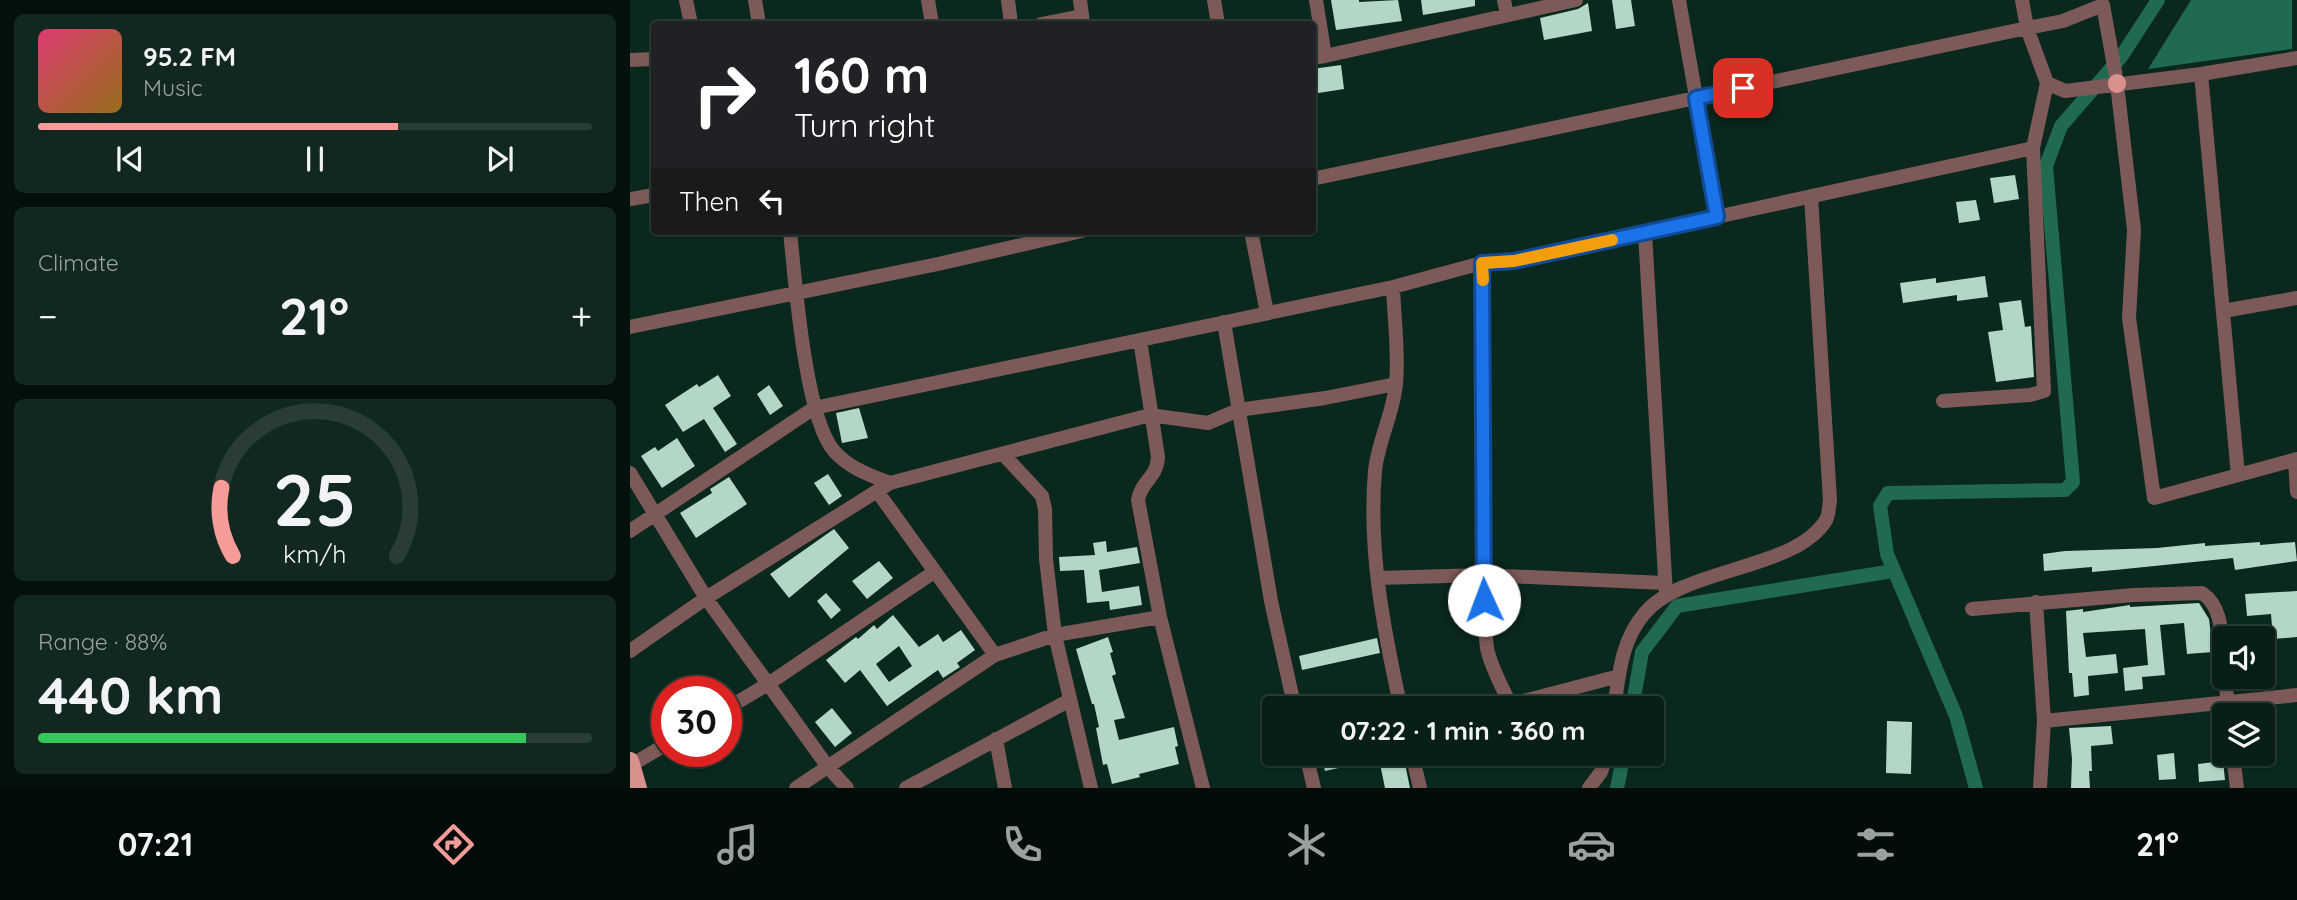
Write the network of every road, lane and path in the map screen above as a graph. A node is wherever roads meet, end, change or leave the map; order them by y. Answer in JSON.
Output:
{"nodes":[{"id":1,"x":686,"y":0,"type":"edge"},
{"id":2,"x":755,"y":0,"type":"edge"},
{"id":3,"x":928,"y":0,"type":"edge"},
{"id":4,"x":1008,"y":0,"type":"edge"},
{"id":5,"x":1080,"y":0,"type":"edge"},
{"id":6,"x":1214,"y":0,"type":"edge"},
{"id":7,"x":1316,"y":0,"type":"edge"},
{"id":8,"x":1504,"y":0,"type":"edge"},
{"id":9,"x":1576,"y":0,"type":"edge"},
{"id":10,"x":1679,"y":0,"type":"edge"},
{"id":11,"x":2022,"y":0,"type":"edge"},
{"id":12,"x":2103,"y":3,"type":"edge"},
{"id":13,"x":1507,"y":15,"type":"junction"},
{"id":14,"x":1083,"y":20,"type":"edge"},
{"id":15,"x":690,"y":21,"type":"edge"},
{"id":16,"x":758,"y":21,"type":"edge"},
{"id":17,"x":932,"y":21,"type":"edge"},
{"id":18,"x":1011,"y":21,"type":"edge"},
{"id":19,"x":1218,"y":21,"type":"edge"},
{"id":20,"x":2027,"y":28,"type":"junction"},
{"id":21,"x":1319,"y":57,"type":"edge"},
{"id":22,"x":2297,"y":58,"type":"edge"},
{"id":23,"x":651,"y":59,"type":"edge"},
{"id":24,"x":630,"y":60,"type":"edge"},
{"id":25,"x":2201,"y":74,"type":"junction"},
{"id":26,"x":2047,"y":83,"type":"junction"},
{"id":27,"x":2117,"y":83,"type":"junction"},
{"id":28,"x":1696,"y":98,"type":"junction"},
{"id":29,"x":2033,"y":148,"type":"junction"},
{"id":30,"x":1316,"y":178,"type":"edge"},
{"id":31,"x":651,"y":196,"type":"edge"},
{"id":32,"x":1811,"y":196,"type":"junction"},
{"id":33,"x":630,"y":199,"type":"edge"},
{"id":34,"x":1717,"y":217,"type":"junction"},
{"id":35,"x":1645,"y":233,"type":"junction"},
{"id":36,"x":790,"y":235,"type":"edge"},
{"id":37,"x":1064,"y":235,"type":"edge"},
{"id":38,"x":1252,"y":235,"type":"edge"},
{"id":39,"x":1482,"y":263,"type":"junction"},
{"id":40,"x":1393,"y":287,"type":"junction"},
{"id":41,"x":796,"y":293,"type":"junction"},
{"id":42,"x":2297,"y":298,"type":"edge"},
{"id":43,"x":2223,"y":311,"type":"junction"},
{"id":44,"x":1267,"y":313,"type":"junction"},
{"id":45,"x":1224,"y":322,"type":"junction"},
{"id":46,"x":630,"y":327,"type":"edge"},
{"id":47,"x":1140,"y":340,"type":"junction"},
{"id":48,"x":1396,"y":384,"type":"junction"},
{"id":49,"x":1943,"y":401,"type":"dead end"},
{"id":50,"x":814,"y":408,"type":"junction"},
{"id":51,"x":1238,"y":410,"type":"junction"},
{"id":52,"x":1150,"y":415,"type":"junction"},
{"id":53,"x":1003,"y":454,"type":"junction"},
{"id":54,"x":2296,"y":459,"type":"edge"},
{"id":55,"x":630,"y":473,"type":"edge"},
{"id":56,"x":2238,"y":475,"type":"junction"},
{"id":57,"x":883,"y":487,"type":"junction"},
{"id":58,"x":2297,"y":492,"type":"edge"},
{"id":59,"x":655,"y":513,"type":"junction"},
{"id":60,"x":630,"y":531,"type":"edge"},
{"id":61,"x":934,"y":572,"type":"junction"},
{"id":62,"x":1483,"y":575,"type":"junction"},
{"id":63,"x":1378,"y":578,"type":"junction"},
{"id":64,"x":1665,"y":589,"type":"junction"},
{"id":65,"x":706,"y":598,"type":"junction"},
{"id":66,"x":2035,"y":602,"type":"junction"},
{"id":67,"x":1972,"y":609,"type":"dead end"},
{"id":68,"x":1160,"y":617,"type":"junction"},
{"id":69,"x":2220,"y":626,"type":"edge"},
{"id":70,"x":1055,"y":635,"type":"junction"},
{"id":71,"x":630,"y":651,"type":"edge"},
{"id":72,"x":995,"y":655,"type":"junction"},
{"id":73,"x":1619,"y":676,"type":"junction"},
{"id":74,"x":768,"y":684,"type":"junction"},
{"id":75,"x":2297,"y":695,"type":"edge"},
{"id":76,"x":1292,"y":696,"type":"edge"},
{"id":77,"x":1398,"y":696,"type":"edge"},
{"id":78,"x":1506,"y":696,"type":"edge"},
{"id":79,"x":1541,"y":696,"type":"edge"},
{"id":80,"x":1616,"y":696,"type":"edge"},
{"id":81,"x":742,"y":699,"type":"edge"},
{"id":82,"x":1070,"y":700,"type":"junction"},
{"id":83,"x":2258,"y":703,"type":"edge"},
{"id":84,"x":2212,"y":710,"type":"edge"},
{"id":85,"x":2044,"y":721,"type":"junction"},
{"id":86,"x":996,"y":739,"type":"junction"},
{"id":87,"x":651,"y":752,"type":"edge"},
{"id":88,"x":630,"y":763,"type":"edge"},
{"id":89,"x":1309,"y":766,"type":"edge"},
{"id":90,"x":1415,"y":766,"type":"edge"},
{"id":91,"x":1603,"y":766,"type":"edge"},
{"id":92,"x":2234,"y":766,"type":"edge"},
{"id":93,"x":828,"y":767,"type":"junction"},
{"id":94,"x":638,"y":788,"type":"edge"},
{"id":95,"x":796,"y":788,"type":"edge"},
{"id":96,"x":847,"y":788,"type":"edge"},
{"id":97,"x":906,"y":788,"type":"edge"},
{"id":98,"x":1005,"y":788,"type":"edge"},
{"id":99,"x":1091,"y":788,"type":"edge"},
{"id":100,"x":1203,"y":788,"type":"edge"},
{"id":101,"x":1314,"y":788,"type":"edge"},
{"id":102,"x":1420,"y":788,"type":"edge"},
{"id":103,"x":1589,"y":788,"type":"edge"},
{"id":104,"x":2040,"y":788,"type":"edge"},
{"id":105,"x":2237,"y":788,"type":"edge"}],
"edges":[{"from":1,"to":15,"type":"street"},
{"from":2,"to":16,"type":"street"},
{"from":3,"to":17,"type":"street"},
{"from":4,"to":18,"type":"street"},
{"from":5,"to":14,"type":"street"},
{"from":6,"to":19,"type":"street"},
{"from":7,"to":21,"type":"street"},
{"from":8,"to":13,"type":"street"},
{"from":9,"to":13,"type":"street"},
{"from":10,"to":28,"type":"street"},
{"from":11,"to":20,"type":"street"},
{"from":12,"to":20,"type":"street"},
{"from":12,"to":27,"type":"street"},
{"from":13,"to":21,"type":"street"},
{"from":20,"to":26,"type":"street"},
{"from":20,"to":28,"type":"street"},
{"from":22,"to":25,"type":"street"},
{"from":23,"to":24,"type":"street"},
{"from":25,"to":27,"type":"street"},
{"from":25,"to":43,"type":"street"},
{"from":26,"to":27,"type":"street"},
{"from":26,"to":29,"type":"street"},
{"from":27,"to":56,"type":"street"},
{"from":28,"to":30,"type":"street"},
{"from":28,"to":34,"type":"street"},
{"from":29,"to":32,"type":"street"},
{"from":29,"to":49,"type":"street"},
{"from":31,"to":33,"type":"street"},
{"from":32,"to":34,"type":"street"},
{"from":32,"to":64,"type":"street"},
{"from":34,"to":35,"type":"street"},
{"from":35,"to":39,"type":"street"},
{"from":35,"to":64,"type":"street"},
{"from":36,"to":41,"type":"street"},
{"from":37,"to":41,"type":"street"},
{"from":38,"to":44,"type":"street"},
{"from":39,"to":40,"type":"street"},
{"from":39,"to":62,"type":"street"},
{"from":40,"to":44,"type":"street"},
{"from":40,"to":48,"type":"street"},
{"from":41,"to":46,"type":"street"},
{"from":41,"to":50,"type":"street"},
{"from":42,"to":43,"type":"street"},
{"from":43,"to":56,"type":"street"},
{"from":44,"to":45,"type":"street"},
{"from":45,"to":47,"type":"street"},
{"from":45,"to":51,"type":"street"},
{"from":47,"to":50,"type":"street"},
{"from":47,"to":52,"type":"street"},
{"from":48,"to":51,"type":"street"},
{"from":48,"to":63,"type":"street"},
{"from":50,"to":57,"type":"street"},
{"from":50,"to":59,"type":"street"},
{"from":51,"to":52,"type":"street"},
{"from":51,"to":76,"type":"street"},
{"from":52,"to":53,"type":"street"},
{"from":52,"to":68,"type":"street"},
{"from":53,"to":57,"type":"street"},
{"from":53,"to":70,"type":"street"},
{"from":54,"to":56,"type":"street"},
{"from":54,"to":58,"type":"street"},
{"from":55,"to":59,"type":"street"},
{"from":57,"to":61,"type":"street"},
{"from":57,"to":65,"type":"street"},
{"from":59,"to":60,"type":"street"},
{"from":59,"to":65,"type":"street"},
{"from":61,"to":72,"type":"street"},
{"from":61,"to":74,"type":"street"},
{"from":62,"to":63,"type":"street"},
{"from":62,"to":64,"type":"street"},
{"from":62,"to":78,"type":"street"},
{"from":63,"to":77,"type":"street"},
{"from":64,"to":73,"type":"street"},
{"from":65,"to":71,"type":"street"},
{"from":65,"to":74,"type":"street"},
{"from":66,"to":67,"type":"street"},
{"from":66,"to":69,"type":"street"},
{"from":66,"to":85,"type":"street"},
{"from":68,"to":70,"type":"street"},
{"from":68,"to":100,"type":"street"},
{"from":70,"to":72,"type":"street"},
{"from":70,"to":82,"type":"street"},
{"from":72,"to":93,"type":"street"},
{"from":73,"to":79,"type":"street"},
{"from":73,"to":80,"type":"street"},
{"from":74,"to":81,"type":"street"},
{"from":74,"to":93,"type":"street"},
{"from":75,"to":83,"type":"street"},
{"from":82,"to":86,"type":"street"},
{"from":82,"to":99,"type":"street"},
{"from":84,"to":85,"type":"street"},
{"from":85,"to":104,"type":"street"},
{"from":86,"to":97,"type":"street"},
{"from":86,"to":98,"type":"street"},
{"from":87,"to":88,"type":"street"},
{"from":88,"to":94,"type":"main road"},
{"from":89,"to":101,"type":"street"},
{"from":90,"to":102,"type":"street"},
{"from":91,"to":103,"type":"street"},
{"from":92,"to":105,"type":"street"},
{"from":93,"to":95,"type":"street"},
{"from":93,"to":96,"type":"street"}]}
